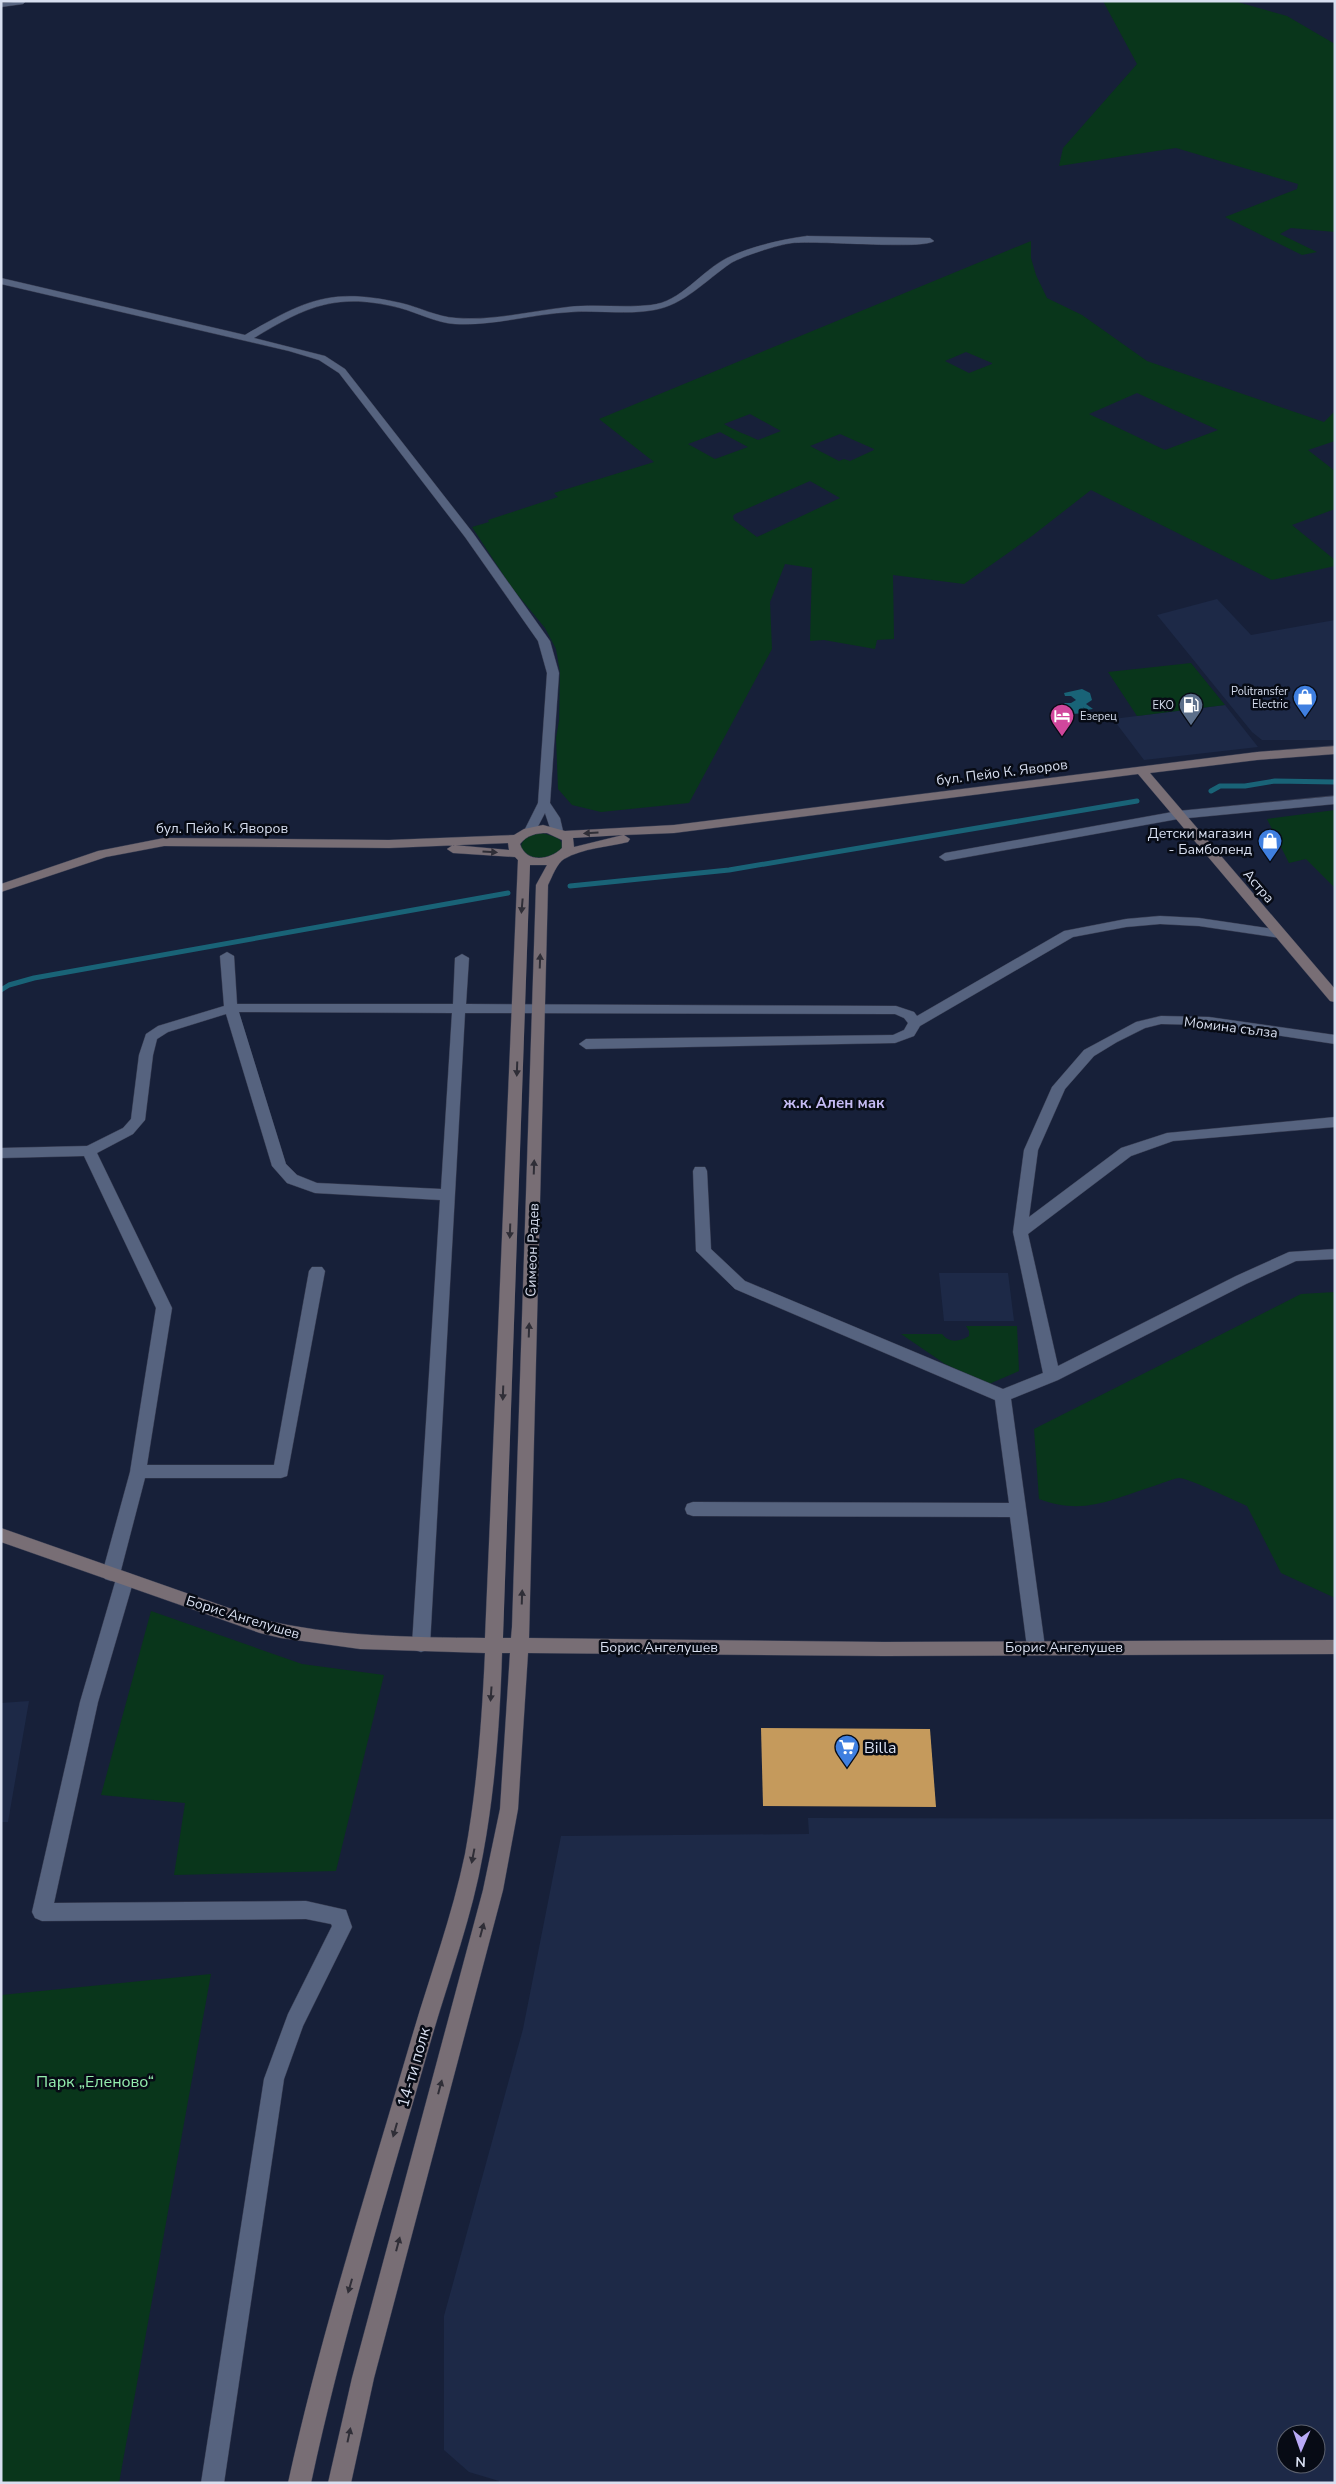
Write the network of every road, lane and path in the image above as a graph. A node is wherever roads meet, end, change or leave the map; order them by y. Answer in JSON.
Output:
{"nodes":[{"id":1,"x":23,"y":2,"type":"dead end"},
{"id":2,"x":1,"y":5,"type":"edge"},
{"id":3,"x":930,"y":241,"type":"dead end"},
{"id":4,"x":1,"y":281,"type":"edge"},
{"id":5,"x":247,"y":338,"type":"junction"},
{"id":6,"x":1335,"y":750,"type":"edge"},
{"id":7,"x":1140,"y":770,"type":"junction"},
{"id":8,"x":1335,"y":800,"type":"edge"},
{"id":9,"x":544,"y":803,"type":"junction"},
{"id":10,"x":1178,"y":815,"type":"junction"},
{"id":11,"x":674,"y":829,"type":"junction"},
{"id":12,"x":530,"y":831,"type":"junction"},
{"id":13,"x":560,"y":833,"type":"junction"},
{"id":14,"x":517,"y":839,"type":"junction"},
{"id":15,"x":389,"y":844,"type":"junction"},
{"id":16,"x":521,"y":856,"type":"junction"},
{"id":17,"x":560,"y":857,"type":"junction"},
{"id":18,"x":945,"y":857,"type":"dead end"},
{"id":19,"x":1,"y":888,"type":"edge"},
{"id":20,"x":1280,"y":934,"type":"junction"},
{"id":21,"x":227,"y":956,"type":"dead end"},
{"id":22,"x":462,"y":958,"type":"dead end"},
{"id":23,"x":1335,"y":998,"type":"edge"},
{"id":24,"x":231,"y":1008,"type":"junction"},
{"id":25,"x":519,"y":1009,"type":"junction"},
{"id":26,"x":538,"y":1009,"type":"junction"},
{"id":27,"x":459,"y":1010,"type":"junction"},
{"id":28,"x":916,"y":1023,"type":"junction"},
{"id":29,"x":1335,"y":1040,"type":"edge"},
{"id":30,"x":586,"y":1044,"type":"dead end"},
{"id":31,"x":1335,"y":1122,"type":"edge"},
{"id":32,"x":89,"y":1151,"type":"junction"},
{"id":33,"x":1,"y":1152,"type":"edge"},
{"id":34,"x":700,"y":1171,"type":"dead end"},
{"id":35,"x":448,"y":1194,"type":"junction"},
{"id":36,"x":1020,"y":1232,"type":"junction"},
{"id":37,"x":1335,"y":1254,"type":"edge"},
{"id":38,"x":317,"y":1271,"type":"dead end"},
{"id":39,"x":1052,"y":1376,"type":"junction"},
{"id":40,"x":1003,"y":1396,"type":"junction"},
{"id":41,"x":138,"y":1472,"type":"junction"},
{"id":42,"x":693,"y":1509,"type":"dead end"},
{"id":43,"x":1018,"y":1510,"type":"junction"},
{"id":44,"x":1,"y":1535,"type":"edge"},
{"id":45,"x":118,"y":1576,"type":"junction"},
{"id":46,"x":421,"y":1645,"type":"junction"},
{"id":47,"x":493,"y":1646,"type":"junction"},
{"id":48,"x":520,"y":1646,"type":"junction"},
{"id":49,"x":1036,"y":1647,"type":"junction"},
{"id":50,"x":1335,"y":1647,"type":"edge"},
{"id":51,"x":212,"y":2483,"type":"edge"},
{"id":52,"x":299,"y":2483,"type":"edge"},
{"id":53,"x":339,"y":2483,"type":"edge"}],
"edges":[{"from":1,"to":2,"type":"street"},
{"from":3,"to":5,"type":"street"},
{"from":4,"to":5,"type":"street"},
{"from":5,"to":9,"type":"street"},
{"from":6,"to":7,"type":"street","name":"бул. Пейо К. Яворов"},
{"from":7,"to":10,"type":"street","name":"Астра"},
{"from":7,"to":11,"type":"street","name":"бул. Пейо К. Яворов"},
{"from":8,"to":10,"type":"street"},
{"from":9,"to":12,"type":"street"},
{"from":9,"to":13,"type":"street"},
{"from":10,"to":18,"type":"street"},
{"from":10,"to":20,"type":"street","name":"Астра"},
{"from":11,"to":13,"type":"street","name":"бул. Пейо К. Яворов","one_way":true},
{"from":11,"to":17,"type":"street","name":"бул. Пейо К. Яворов"},
{"from":12,"to":13,"type":"street"},
{"from":12,"to":14,"type":"street"},
{"from":13,"to":17,"type":"street"},
{"from":14,"to":15,"type":"street","name":"бул. Пейо К. Яворов"},
{"from":14,"to":16,"type":"street"},
{"from":15,"to":16,"type":"street","name":"бул. Пейо К. Яворов","one_way":true},
{"from":15,"to":19,"type":"street","name":"бул. Пейо К. Яворов"},
{"from":16,"to":17,"type":"street"},
{"from":16,"to":25,"type":"street","name":"Симеон Радев","one_way":true},
{"from":26,"to":17,"type":"street","name":"Симеон Радев","one_way":true},
{"from":20,"to":23,"type":"street","name":"Астра"},
{"from":20,"to":28,"type":"street"},
{"from":21,"to":24,"type":"street"},
{"from":22,"to":27,"type":"street"},
{"from":24,"to":27,"type":"street"},
{"from":24,"to":32,"type":"street"},
{"from":24,"to":35,"type":"street"},
{"from":25,"to":26,"type":"street"},
{"from":25,"to":27,"type":"street"},
{"from":25,"to":47,"type":"street","name":"Симеон Радев","one_way":true},
{"from":26,"to":28,"type":"street"},
{"from":48,"to":26,"type":"street","name":"Симеон Радев","one_way":true},
{"from":27,"to":35,"type":"street"},
{"from":28,"to":30,"type":"street"},
{"from":29,"to":36,"type":"street","name":"Момина сълза"},
{"from":31,"to":36,"type":"street"},
{"from":32,"to":33,"type":"street"},
{"from":32,"to":41,"type":"street"},
{"from":34,"to":40,"type":"street"},
{"from":35,"to":46,"type":"street"},
{"from":36,"to":39,"type":"street","name":"Момина сълза"},
{"from":37,"to":39,"type":"street"},
{"from":38,"to":41,"type":"street"},
{"from":39,"to":40,"type":"street"},
{"from":40,"to":43,"type":"street"},
{"from":41,"to":45,"type":"street"},
{"from":42,"to":43,"type":"street"},
{"from":43,"to":49,"type":"street"},
{"from":44,"to":45,"type":"street","name":"Борис Ангелушев"},
{"from":45,"to":46,"type":"street","name":"Борис Ангелушев"},
{"from":45,"to":51,"type":"street"},
{"from":46,"to":47,"type":"street","name":"Борис Ангелушев"},
{"from":47,"to":48,"type":"street","name":"Борис Ангелушев"},
{"from":47,"to":52,"type":"street","name":"14-ти полк","one_way":true},
{"from":48,"to":49,"type":"street","name":"Борис Ангелушев"},
{"from":53,"to":48,"type":"street","name":"14-ти полк","one_way":true},
{"from":49,"to":50,"type":"street","name":"Борис Ангелушев"}]}
